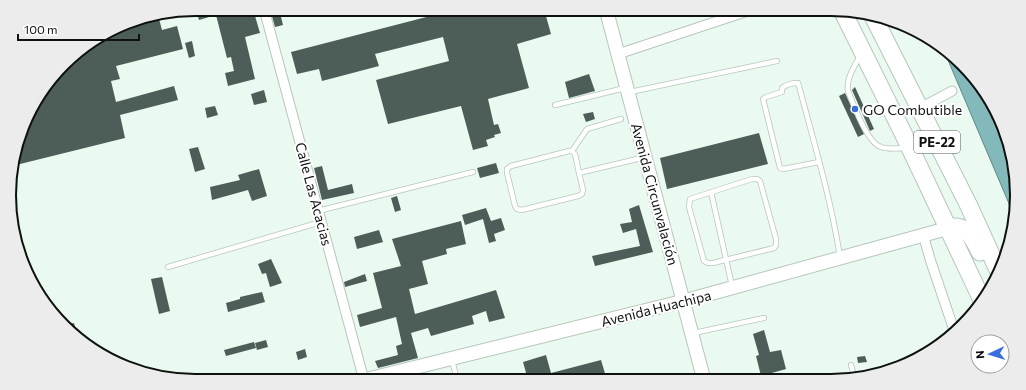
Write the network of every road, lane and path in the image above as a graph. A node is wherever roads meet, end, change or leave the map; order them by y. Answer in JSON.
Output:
{"nodes":[{"id":1,"x":266,"y":16,"type":"edge"},
{"id":2,"x":608,"y":16,"type":"edge"},
{"id":3,"x":733,"y":16,"type":"edge"},
{"id":4,"x":845,"y":16,"type":"edge"},
{"id":5,"x":876,"y":22,"type":"edge"},
{"id":6,"x":862,"y":51,"type":"junction"},
{"id":7,"x":618,"y":54,"type":"junction"},
{"id":8,"x":777,"y":61,"type":"dead end"},
{"id":9,"x":627,"y":90,"type":"junction"},
{"id":10,"x":952,"y":91,"type":"dead end"},
{"id":11,"x":555,"y":105,"type":"dead end"},
{"id":12,"x":920,"y":108,"type":"junction"},
{"id":13,"x":621,"y":119,"type":"dead end"},
{"id":14,"x":911,"y":148,"type":"junction"},
{"id":15,"x":572,"y":151,"type":"junction"},
{"id":16,"x":645,"y":156,"type":"junction"},
{"id":17,"x":819,"y":162,"type":"junction"},
{"id":18,"x":473,"y":172,"type":"dead end"},
{"id":19,"x":579,"y":173,"type":"junction"},
{"id":20,"x":711,"y":192,"type":"junction"},
{"id":21,"x":318,"y":211,"type":"junction"},
{"id":22,"x":321,"y":222,"type":"junction"},
{"id":23,"x":949,"y":228,"type":"junction"},
{"id":24,"x":923,"y":235,"type":"junction"},
{"id":25,"x":841,"y":258,"type":"junction"},
{"id":26,"x":726,"y":260,"type":"junction"},
{"id":27,"x":996,"y":265,"type":"edge"},
{"id":28,"x":168,"y":267,"type":"dead end"},
{"id":29,"x":991,"y":276,"type":"edge"},
{"id":30,"x":733,"y":288,"type":"junction"},
{"id":31,"x":980,"y":295,"type":"edge"},
{"id":32,"x":684,"y":301,"type":"junction"},
{"id":33,"x":764,"y":318,"type":"dead end"},
{"id":34,"x":953,"y":327,"type":"edge"},
{"id":35,"x":692,"y":334,"type":"junction"},
{"id":36,"x":451,"y":358,"type":"junction"},
{"id":37,"x":851,"y":365,"type":"dead end"},
{"id":38,"x":853,"y":372,"type":"edge"},
{"id":39,"x":360,"y":374,"type":"edge"},
{"id":40,"x":386,"y":374,"type":"edge"},
{"id":41,"x":455,"y":374,"type":"edge"},
{"id":42,"x":702,"y":374,"type":"edge"}],
"edges":[{"from":1,"to":21,"type":"street","name":"Calle Las Acacias"},
{"from":2,"to":7,"type":"street","name":"Avenida Circunvalación"},
{"from":3,"to":7,"type":"street"},
{"from":4,"to":6,"type":"highway","number":"PE-22"},
{"from":5,"to":12,"type":"highway","number":"PE-22"},
{"from":6,"to":14,"type":"highway","number":"PE-22"},
{"from":6,"to":14,"type":"lane"},
{"from":7,"to":9,"type":"street","name":"Avenida Circunvalación"},
{"from":8,"to":9,"type":"lane"},
{"from":9,"to":11,"type":"lane"},
{"from":9,"to":16,"type":"street","name":"Avenida Circunvalación"},
{"from":10,"to":12,"type":"street"},
{"from":12,"to":27,"type":"highway","number":"PE-22"},
{"from":13,"to":15,"type":"lane"},
{"from":14,"to":23,"type":"highway","number":"PE-22"},
{"from":15,"to":19,"type":"lane"},
{"from":15,"to":19,"type":"lane"},
{"from":16,"to":19,"type":"lane"},
{"from":16,"to":32,"type":"street","name":"Avenida Circunvalación"},
{"from":17,"to":17,"type":"lane"},
{"from":17,"to":25,"type":"lane"},
{"from":18,"to":21,"type":"lane"},
{"from":20,"to":26,"type":"lane"},
{"from":20,"to":26,"type":"lane"},
{"from":20,"to":26,"type":"lane"},
{"from":21,"to":22,"type":"street","name":"Calle Las Acacias"},
{"from":22,"to":28,"type":"lane"},
{"from":22,"to":39,"type":"street","name":"Calle Las Acacias"},
{"from":23,"to":24,"type":"street","name":"Avenida Huachipa"},
{"from":23,"to":29,"type":"highway"},
{"from":23,"to":31,"type":"highway","number":"PE-22"},
{"from":24,"to":25,"type":"street","name":"Avenida Huachipa"},
{"from":24,"to":34,"type":"street"},
{"from":25,"to":30,"type":"street","name":"Avenida Huachipa"},
{"from":26,"to":30,"type":"lane"},
{"from":30,"to":32,"type":"street","name":"Avenida Huachipa"},
{"from":32,"to":35,"type":"street","name":"Avenida Circunvalación"},
{"from":32,"to":36,"type":"street","name":"Avenida Huachipa"},
{"from":33,"to":35,"type":"lane"},
{"from":35,"to":42,"type":"street","name":"Avenida Circunvalación"},
{"from":36,"to":40,"type":"street","name":"Avenida Huachipa"},
{"from":36,"to":41,"type":"lane"},
{"from":37,"to":38,"type":"lane"}]}
